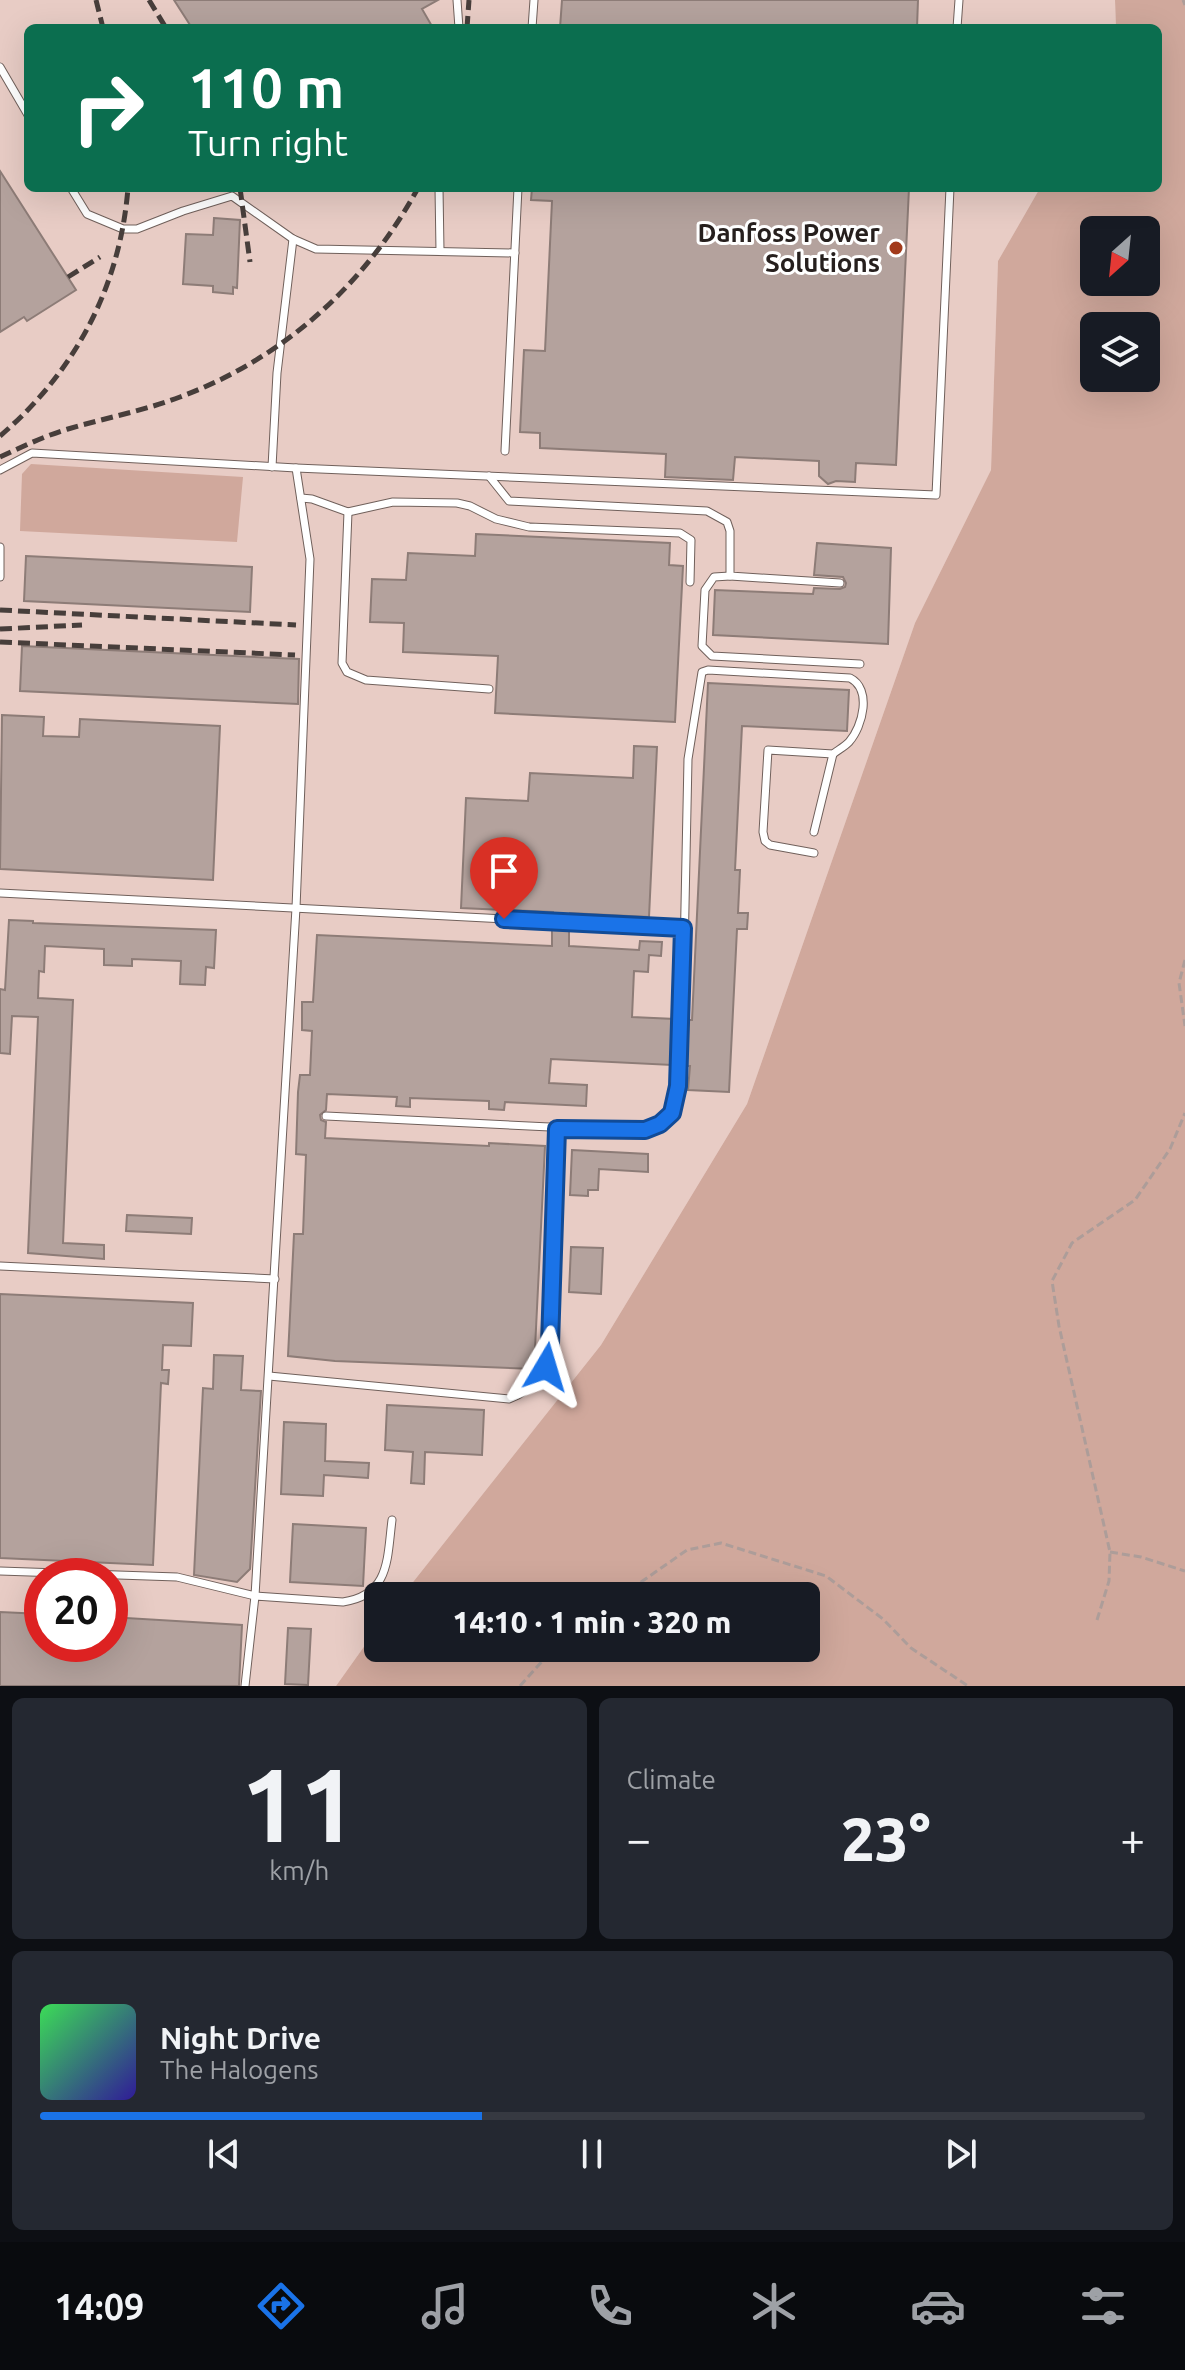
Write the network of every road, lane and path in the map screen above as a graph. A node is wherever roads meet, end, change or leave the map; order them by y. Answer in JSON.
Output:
{"nodes":[{"id":1,"x":457,"y":0,"type":"edge"},
{"id":2,"x":534,"y":0,"type":"edge"},
{"id":3,"x":959,"y":0,"type":"edge"},
{"id":4,"x":459,"y":24,"type":"edge"},
{"id":5,"x":532,"y":24,"type":"edge"},
{"id":6,"x":957,"y":24,"type":"edge"},
{"id":7,"x":0,"y":67,"type":"edge"},
{"id":8,"x":24,"y":108,"type":"edge"},
{"id":9,"x":73,"y":192,"type":"edge"},
{"id":10,"x":439,"y":192,"type":"edge"},
{"id":11,"x":518,"y":192,"type":"edge"},
{"id":12,"x":950,"y":192,"type":"edge"},
{"id":13,"x":293,"y":239,"type":"junction"},
{"id":14,"x":440,"y":251,"type":"junction"},
{"id":15,"x":515,"y":253,"type":"junction"},
{"id":16,"x":505,"y":451,"type":"dead end"},
{"id":17,"x":272,"y":467,"type":"junction"},
{"id":18,"x":296,"y":468,"type":"junction"},
{"id":19,"x":0,"y":470,"type":"edge"},
{"id":20,"x":489,"y":476,"type":"junction"},
{"id":21,"x":301,"y":498,"type":"junction"},
{"id":22,"x":348,"y":512,"type":"junction"},
{"id":23,"x":0,"y":547,"type":"edge"},
{"id":24,"x":730,"y":576,"type":"junction"},
{"id":25,"x":0,"y":577,"type":"edge"},
{"id":26,"x":690,"y":582,"type":"dead end"},
{"id":27,"x":840,"y":583,"type":"dead end"},
{"id":28,"x":860,"y":664,"type":"dead end"},
{"id":29,"x":489,"y":689,"type":"dead end"},
{"id":30,"x":833,"y":754,"type":"junction"},
{"id":31,"x":814,"y":832,"type":"dead end"},
{"id":32,"x":814,"y":853,"type":"dead end"},
{"id":33,"x":0,"y":893,"type":"edge"},
{"id":34,"x":296,"y":908,"type":"junction"},
{"id":35,"x":683,"y":928,"type":"junction"},
{"id":36,"x":1185,"y":960,"type":"edge"},
{"id":37,"x":1185,"y":1026,"type":"edge"},
{"id":38,"x":1185,"y":1113,"type":"edge"},
{"id":39,"x":284,"y":1114,"type":"junction"},
{"id":40,"x":297,"y":1114,"type":"dead end"},
{"id":41,"x":326,"y":1116,"type":"dead end"},
{"id":42,"x":557,"y":1129,"type":"junction"},
{"id":43,"x":0,"y":1266,"type":"edge"},
{"id":44,"x":275,"y":1279,"type":"junction"},
{"id":45,"x":269,"y":1376,"type":"junction"},
{"id":46,"x":392,"y":1520,"type":"dead end"},
{"id":47,"x":1110,"y":1552,"type":"junction"},
{"id":48,"x":0,"y":1571,"type":"edge"},
{"id":49,"x":1185,"y":1571,"type":"edge"},
{"id":50,"x":641,"y":1582,"type":"edge"},
{"id":51,"x":255,"y":1596,"type":"junction"},
{"id":52,"x":1097,"y":1620,"type":"dead end"},
{"id":53,"x":541,"y":1662,"type":"edge"},
{"id":54,"x":245,"y":1686,"type":"edge"},
{"id":55,"x":520,"y":1686,"type":"edge"},
{"id":56,"x":968,"y":1686,"type":"edge"}],
"edges":[{"from":1,"to":4,"type":"lane"},
{"from":2,"to":5,"type":"lane"},
{"from":3,"to":6,"type":"lane"},
{"from":7,"to":8,"type":"lane"},
{"from":9,"to":13,"type":"lane"},
{"from":10,"to":14,"type":"lane"},
{"from":11,"to":15,"type":"lane"},
{"from":12,"to":20,"type":"lane"},
{"from":13,"to":14,"type":"lane"},
{"from":13,"to":17,"type":"lane"},
{"from":14,"to":15,"type":"lane"},
{"from":15,"to":16,"type":"lane"},
{"from":17,"to":18,"type":"lane"},
{"from":17,"to":19,"type":"lane"},
{"from":18,"to":20,"type":"lane"},
{"from":18,"to":21,"type":"lane"},
{"from":20,"to":24,"type":"lane"},
{"from":21,"to":22,"type":"lane"},
{"from":21,"to":34,"type":"lane"},
{"from":22,"to":26,"type":"lane"},
{"from":22,"to":29,"type":"lane"},
{"from":23,"to":25,"type":"lane"},
{"from":24,"to":27,"type":"lane"},
{"from":24,"to":28,"type":"lane"},
{"from":30,"to":31,"type":"lane"},
{"from":30,"to":32,"type":"lane"},
{"from":30,"to":35,"type":"lane"},
{"from":33,"to":34,"type":"lane"},
{"from":34,"to":35,"type":"lane"},
{"from":34,"to":39,"type":"lane"},
{"from":35,"to":42,"type":"lane"},
{"from":36,"to":37,"type":"path"},
{"from":38,"to":47,"type":"path"},
{"from":39,"to":40,"type":"lane"},
{"from":39,"to":44,"type":"lane"},
{"from":41,"to":42,"type":"lane"},
{"from":42,"to":45,"type":"lane"},
{"from":43,"to":44,"type":"lane"},
{"from":44,"to":45,"type":"lane"},
{"from":45,"to":51,"type":"lane"},
{"from":46,"to":51,"type":"lane"},
{"from":47,"to":49,"type":"path"},
{"from":47,"to":52,"type":"path"},
{"from":48,"to":51,"type":"lane"},
{"from":50,"to":56,"type":"path"},
{"from":51,"to":54,"type":"lane"},
{"from":53,"to":55,"type":"path"}]}
